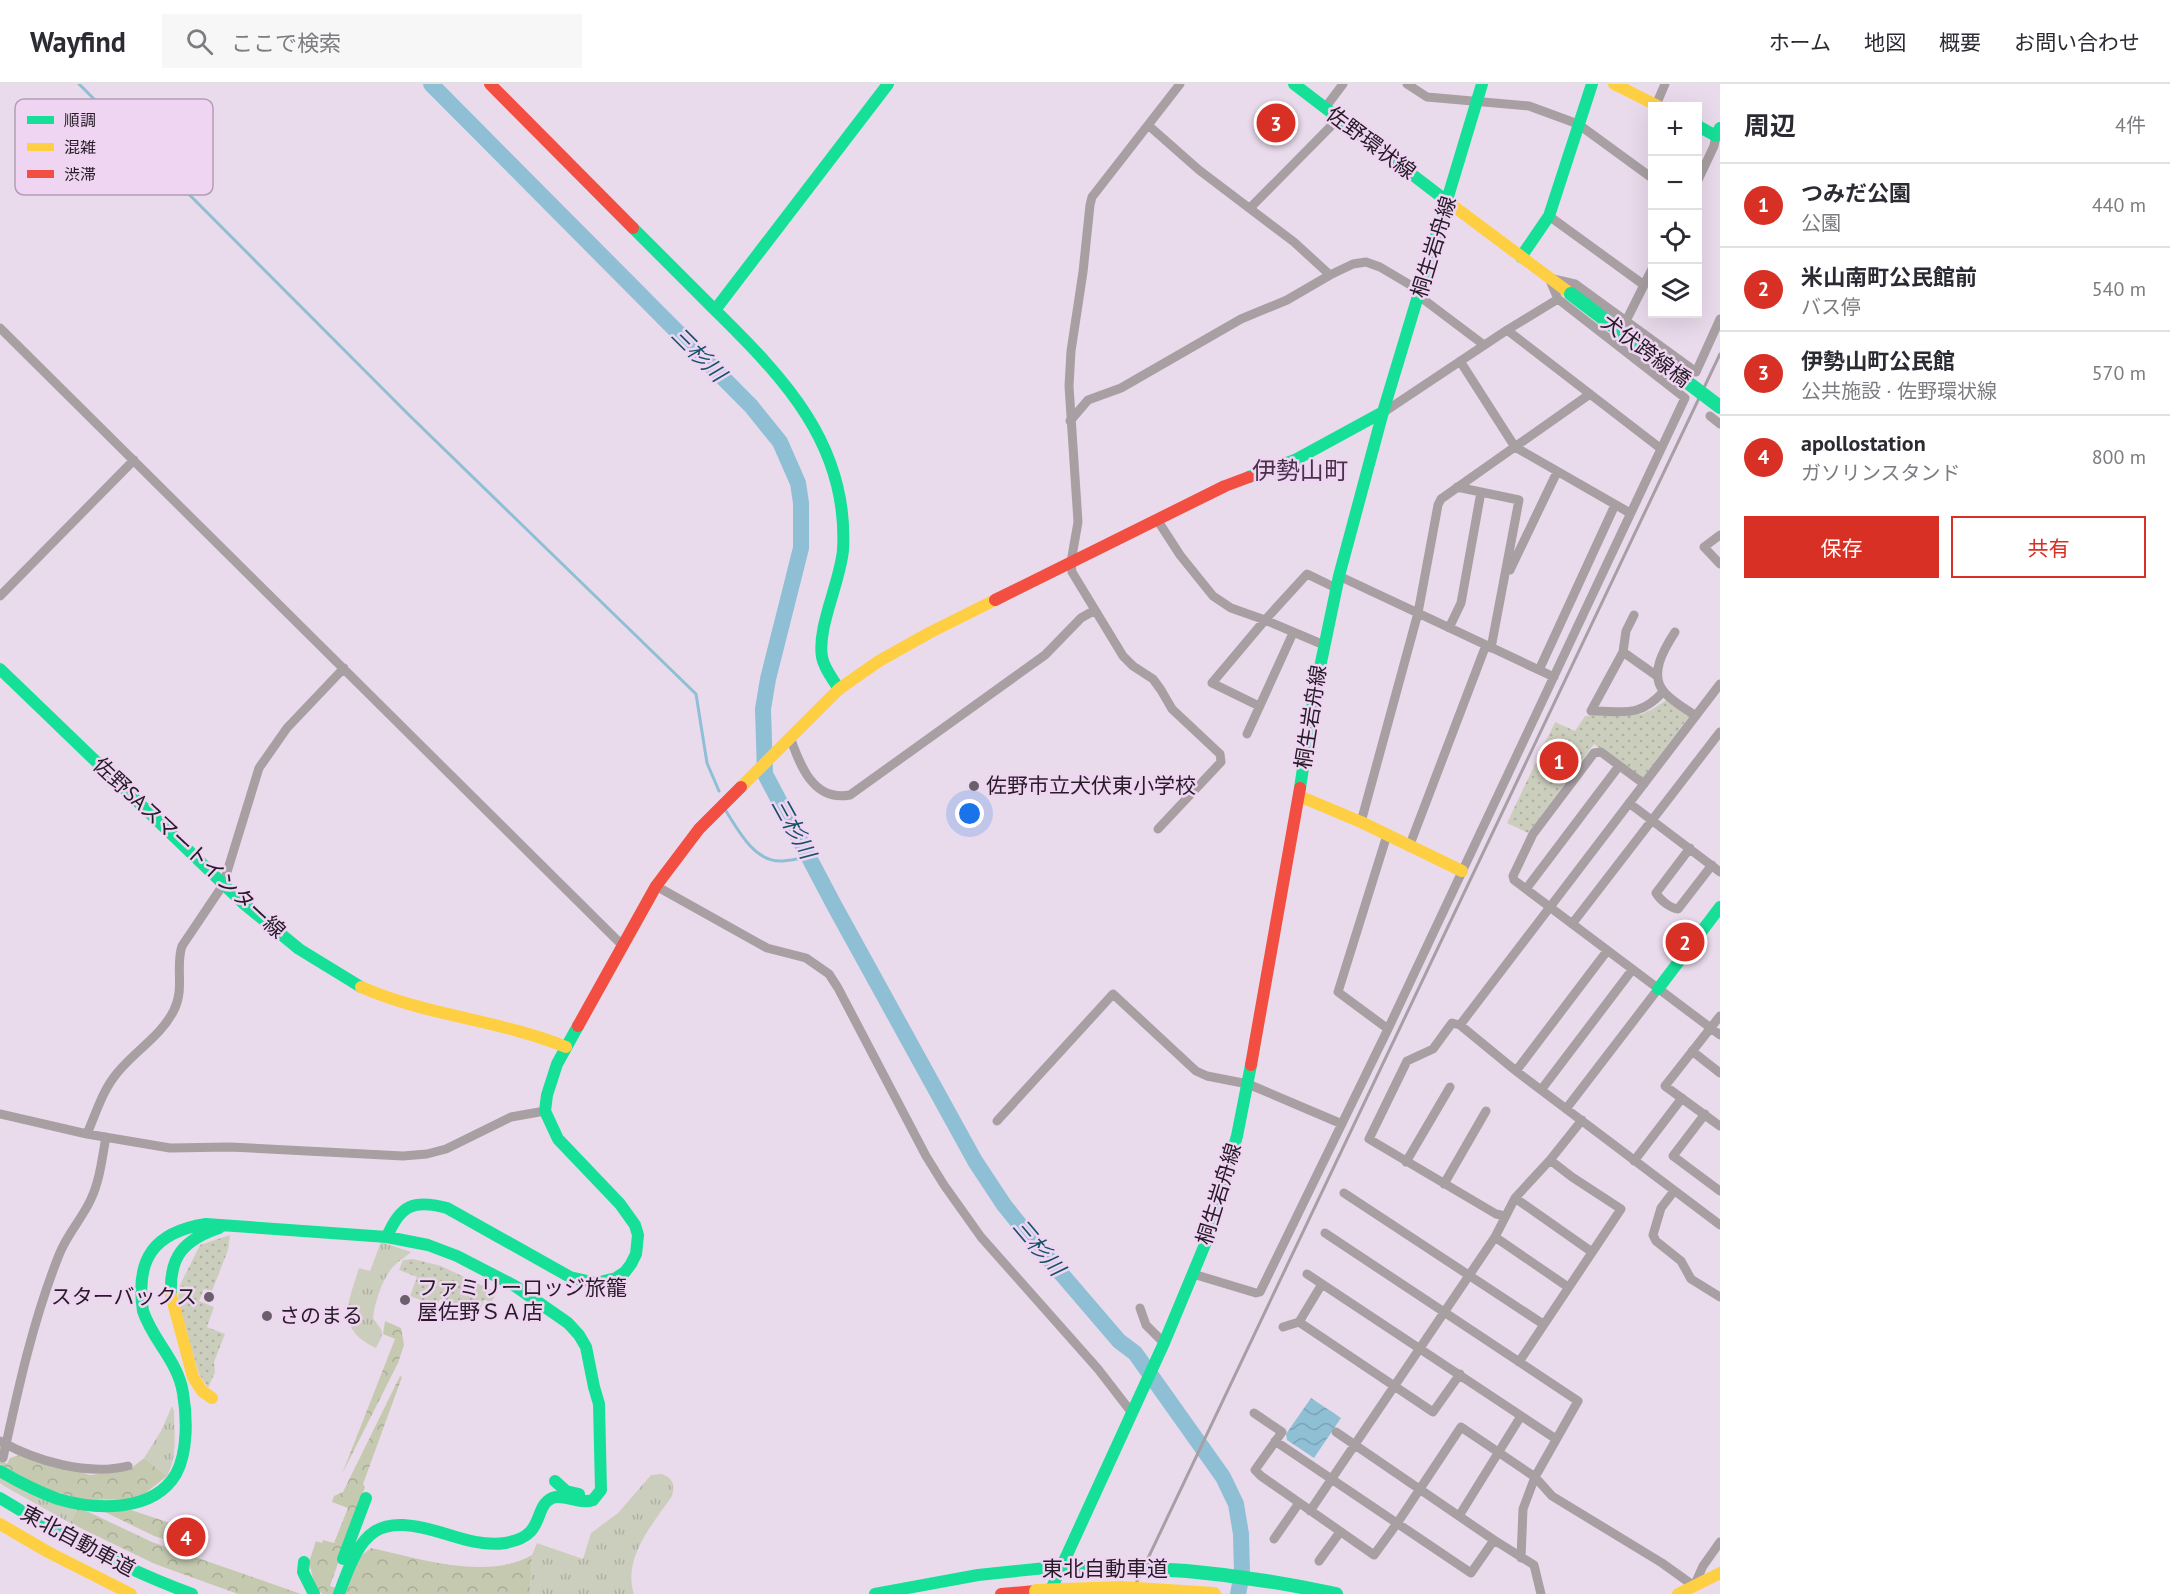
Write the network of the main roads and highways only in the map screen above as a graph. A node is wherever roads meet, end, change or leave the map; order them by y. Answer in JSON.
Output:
{"nodes":[{"id":1,"x":490,"y":84,"type":"edge"},
{"id":2,"x":1294,"y":84,"type":"edge"},
{"id":3,"x":1482,"y":84,"type":"edge"},
{"id":4,"x":1592,"y":84,"type":"edge"},
{"id":5,"x":1614,"y":84,"type":"edge"},
{"id":6,"x":886,"y":85,"type":"edge"},
{"id":7,"x":1649,"y":102,"type":"edge"},
{"id":8,"x":1702,"y":127,"type":"edge"},
{"id":9,"x":1718,"y":132,"type":"edge"},
{"id":10,"x":1448,"y":202,"type":"junction"},
{"id":11,"x":1521,"y":257,"type":"junction"},
{"id":12,"x":715,"y":310,"type":"junction"},
{"id":13,"x":1383,"y":412,"type":"junction"},
{"id":14,"x":1715,"y":412,"type":"edge"},
{"id":15,"x":0,"y":669,"type":"edge"},
{"id":16,"x":839,"y":689,"type":"junction"},
{"id":17,"x":1299,"y":796,"type":"junction"},
{"id":18,"x":1462,"y":872,"type":"road end"},
{"id":19,"x":1720,"y":907,"type":"edge"},
{"id":20,"x":1658,"y":989,"type":"road end"},
{"id":21,"x":566,"y":1047,"type":"junction"},
{"id":22,"x":226,"y":1226,"type":"junction"},
{"id":23,"x":387,"y":1238,"type":"junction"},
{"id":24,"x":594,"y":1388,"type":"junction"},
{"id":25,"x":212,"y":1398,"type":"dead end"},
{"id":26,"x":2,"y":1465,"type":"edge"},
{"id":27,"x":555,"y":1481,"type":"dead end"},
{"id":28,"x":0,"y":1498,"type":"edge"},
{"id":29,"x":366,"y":1498,"type":"dead end"},
{"id":30,"x":0,"y":1524,"type":"edge"},
{"id":31,"x":304,"y":1562,"type":"dead end"},
{"id":32,"x":1720,"y":1573,"type":"edge"},
{"id":33,"x":110,"y":1584,"type":"junction"},
{"id":34,"x":336,"y":1590,"type":"edge"},
{"id":35,"x":1042,"y":1593,"type":"edge"},
{"id":36,"x":121,"y":1594,"type":"edge"},
{"id":37,"x":131,"y":1594,"type":"edge"},
{"id":38,"x":192,"y":1594,"type":"edge"},
{"id":39,"x":314,"y":1594,"type":"edge"},
{"id":40,"x":875,"y":1594,"type":"edge"},
{"id":41,"x":1001,"y":1594,"type":"edge"},
{"id":42,"x":1214,"y":1594,"type":"edge"},
{"id":43,"x":1336,"y":1594,"type":"edge"},
{"id":44,"x":1678,"y":1594,"type":"edge"}],
"edges":[{"from":1,"to":12,"type":"main road"},
{"from":2,"to":10,"type":"main road","name":"佐野環状線"},
{"from":3,"to":10,"type":"main road","name":"桐生岩舟線"},
{"from":4,"to":11,"type":"main road"},
{"from":5,"to":7,"type":"main road"},
{"from":6,"to":12,"type":"main road"},
{"from":8,"to":9,"type":"main road"},
{"from":10,"to":11,"type":"main road","name":"佐野環状線"},
{"from":10,"to":13,"type":"main road","name":"桐生岩舟線"},
{"from":11,"to":14,"type":"main road","name":"犬伏跨線橋","bridge":true},
{"from":12,"to":16,"type":"main road"},
{"from":13,"to":16,"type":"main road"},
{"from":13,"to":17,"type":"main road","name":"桐生岩舟線"},
{"from":15,"to":21,"type":"main road","name":"佐野SAスマートインター線"},
{"from":16,"to":21,"type":"main road"},
{"from":17,"to":18,"type":"main road"},
{"from":17,"to":35,"type":"main road","name":"桐生岩舟線"},
{"from":19,"to":20,"type":"main road"},
{"from":21,"to":23,"type":"main road"},
{"from":22,"to":23,"type":"main road"},
{"from":22,"to":25,"type":"main road"},
{"from":22,"to":26,"type":"main road"},
{"from":23,"to":24,"type":"main road"},
{"from":24,"to":27,"type":"main road"},
{"from":24,"to":34,"type":"main road"},
{"from":28,"to":38,"type":"main road","name":"東北自動車道"},
{"from":29,"to":34,"type":"main road"},
{"from":30,"to":33,"type":"main road","name":"東北自動車道"},
{"from":31,"to":39,"type":"main road"},
{"from":32,"to":44,"type":"main road"},
{"from":33,"to":36,"type":"main road"},
{"from":33,"to":37,"type":"main road","name":"東北自動車道"},
{"from":35,"to":41,"type":"main road","name":"東北自動車道"},
{"from":35,"to":42,"type":"main road","name":"東北自動車道","bridge":true},
{"from":40,"to":43,"type":"main road","name":"東北自動車道","bridge":true}]}
